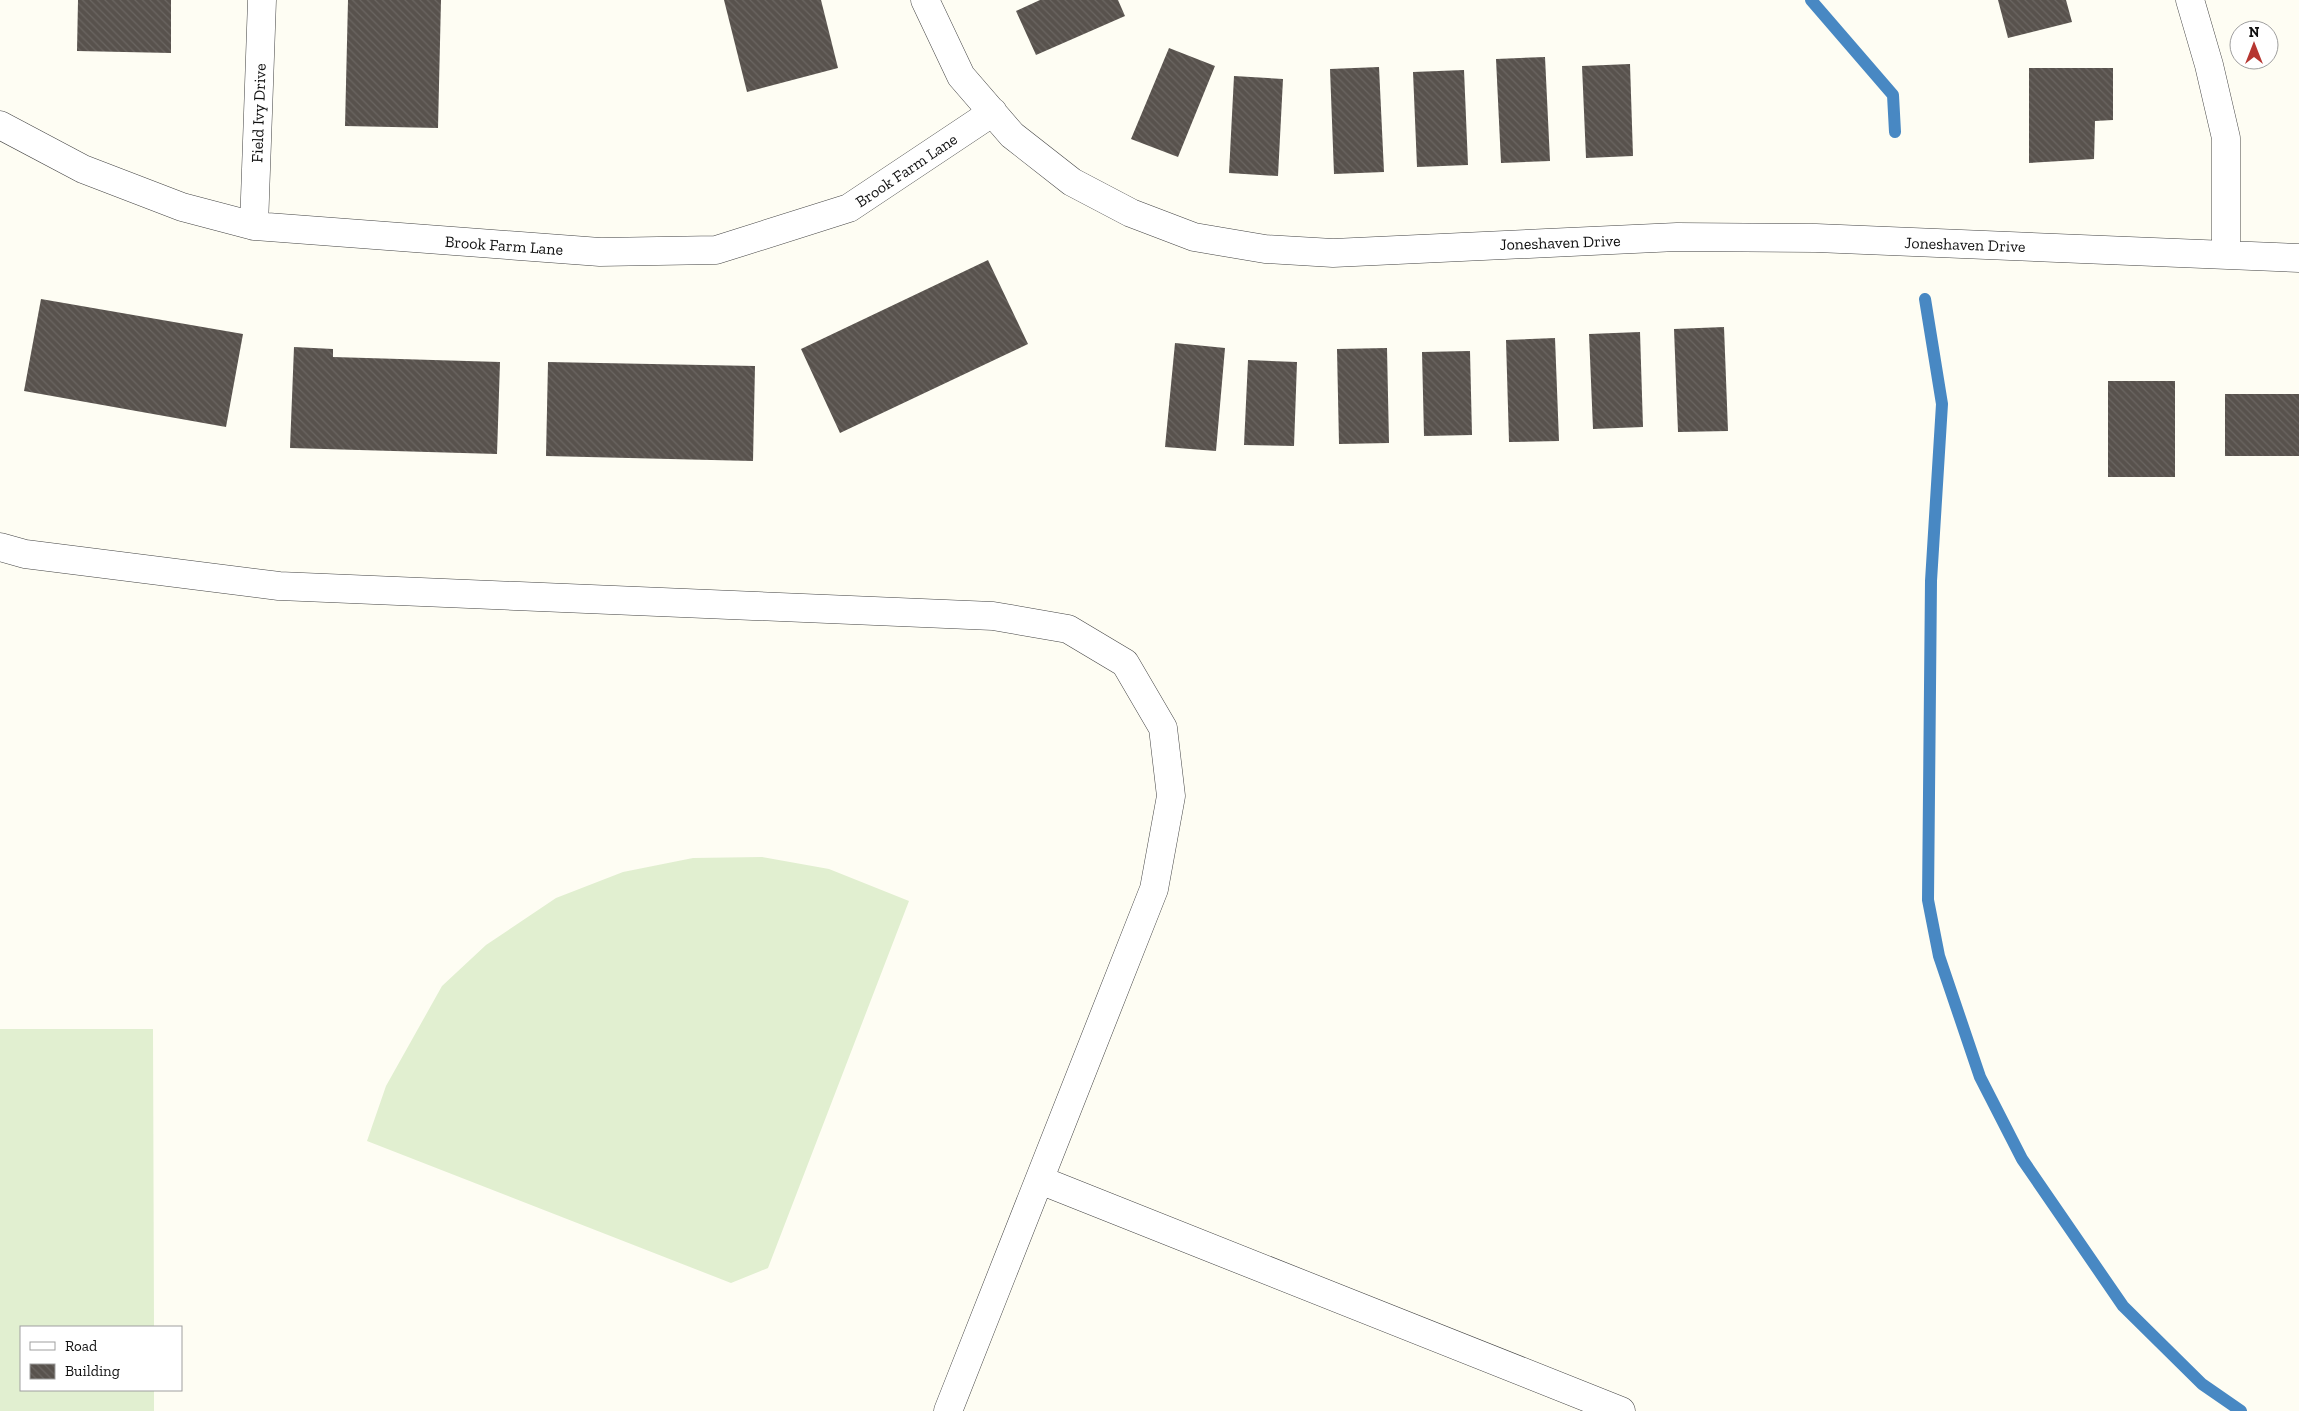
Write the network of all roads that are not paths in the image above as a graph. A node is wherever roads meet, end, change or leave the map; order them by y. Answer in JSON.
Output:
{"nodes":[{"id":1,"x":262,"y":0,"type":"edge"},
{"id":2,"x":925,"y":0,"type":"edge"},
{"id":3,"x":2190,"y":0,"type":"edge"},
{"id":4,"x":993,"y":112,"type":"junction"},
{"id":5,"x":0,"y":125,"type":"edge"},
{"id":6,"x":254,"y":226,"type":"junction"},
{"id":7,"x":2226,"y":254,"type":"junction"},
{"id":8,"x":2299,"y":258,"type":"edge"},
{"id":9,"x":8,"y":553,"type":"edge"},
{"id":10,"x":1040,"y":1180,"type":"junction"},
{"id":11,"x":948,"y":1411,"type":"edge"},
{"id":12,"x":1621,"y":1411,"type":"edge"}],
"edges":[{"from":1,"to":6,"type":"street","name":"Field Ivy Drive"},
{"from":2,"to":4,"type":"street","name":"Joneshaven Drive"},
{"from":3,"to":7,"type":"street"},
{"from":4,"to":6,"type":"street","name":"Brook Farm Lane"},
{"from":4,"to":7,"type":"street","name":"Joneshaven Drive"},
{"from":5,"to":6,"type":"street","name":"Brook Farm Lane"},
{"from":7,"to":8,"type":"street","name":"Joneshaven Drive"},
{"from":9,"to":10,"type":"street"},
{"from":10,"to":11,"type":"street"},
{"from":10,"to":12,"type":"street"}]}
